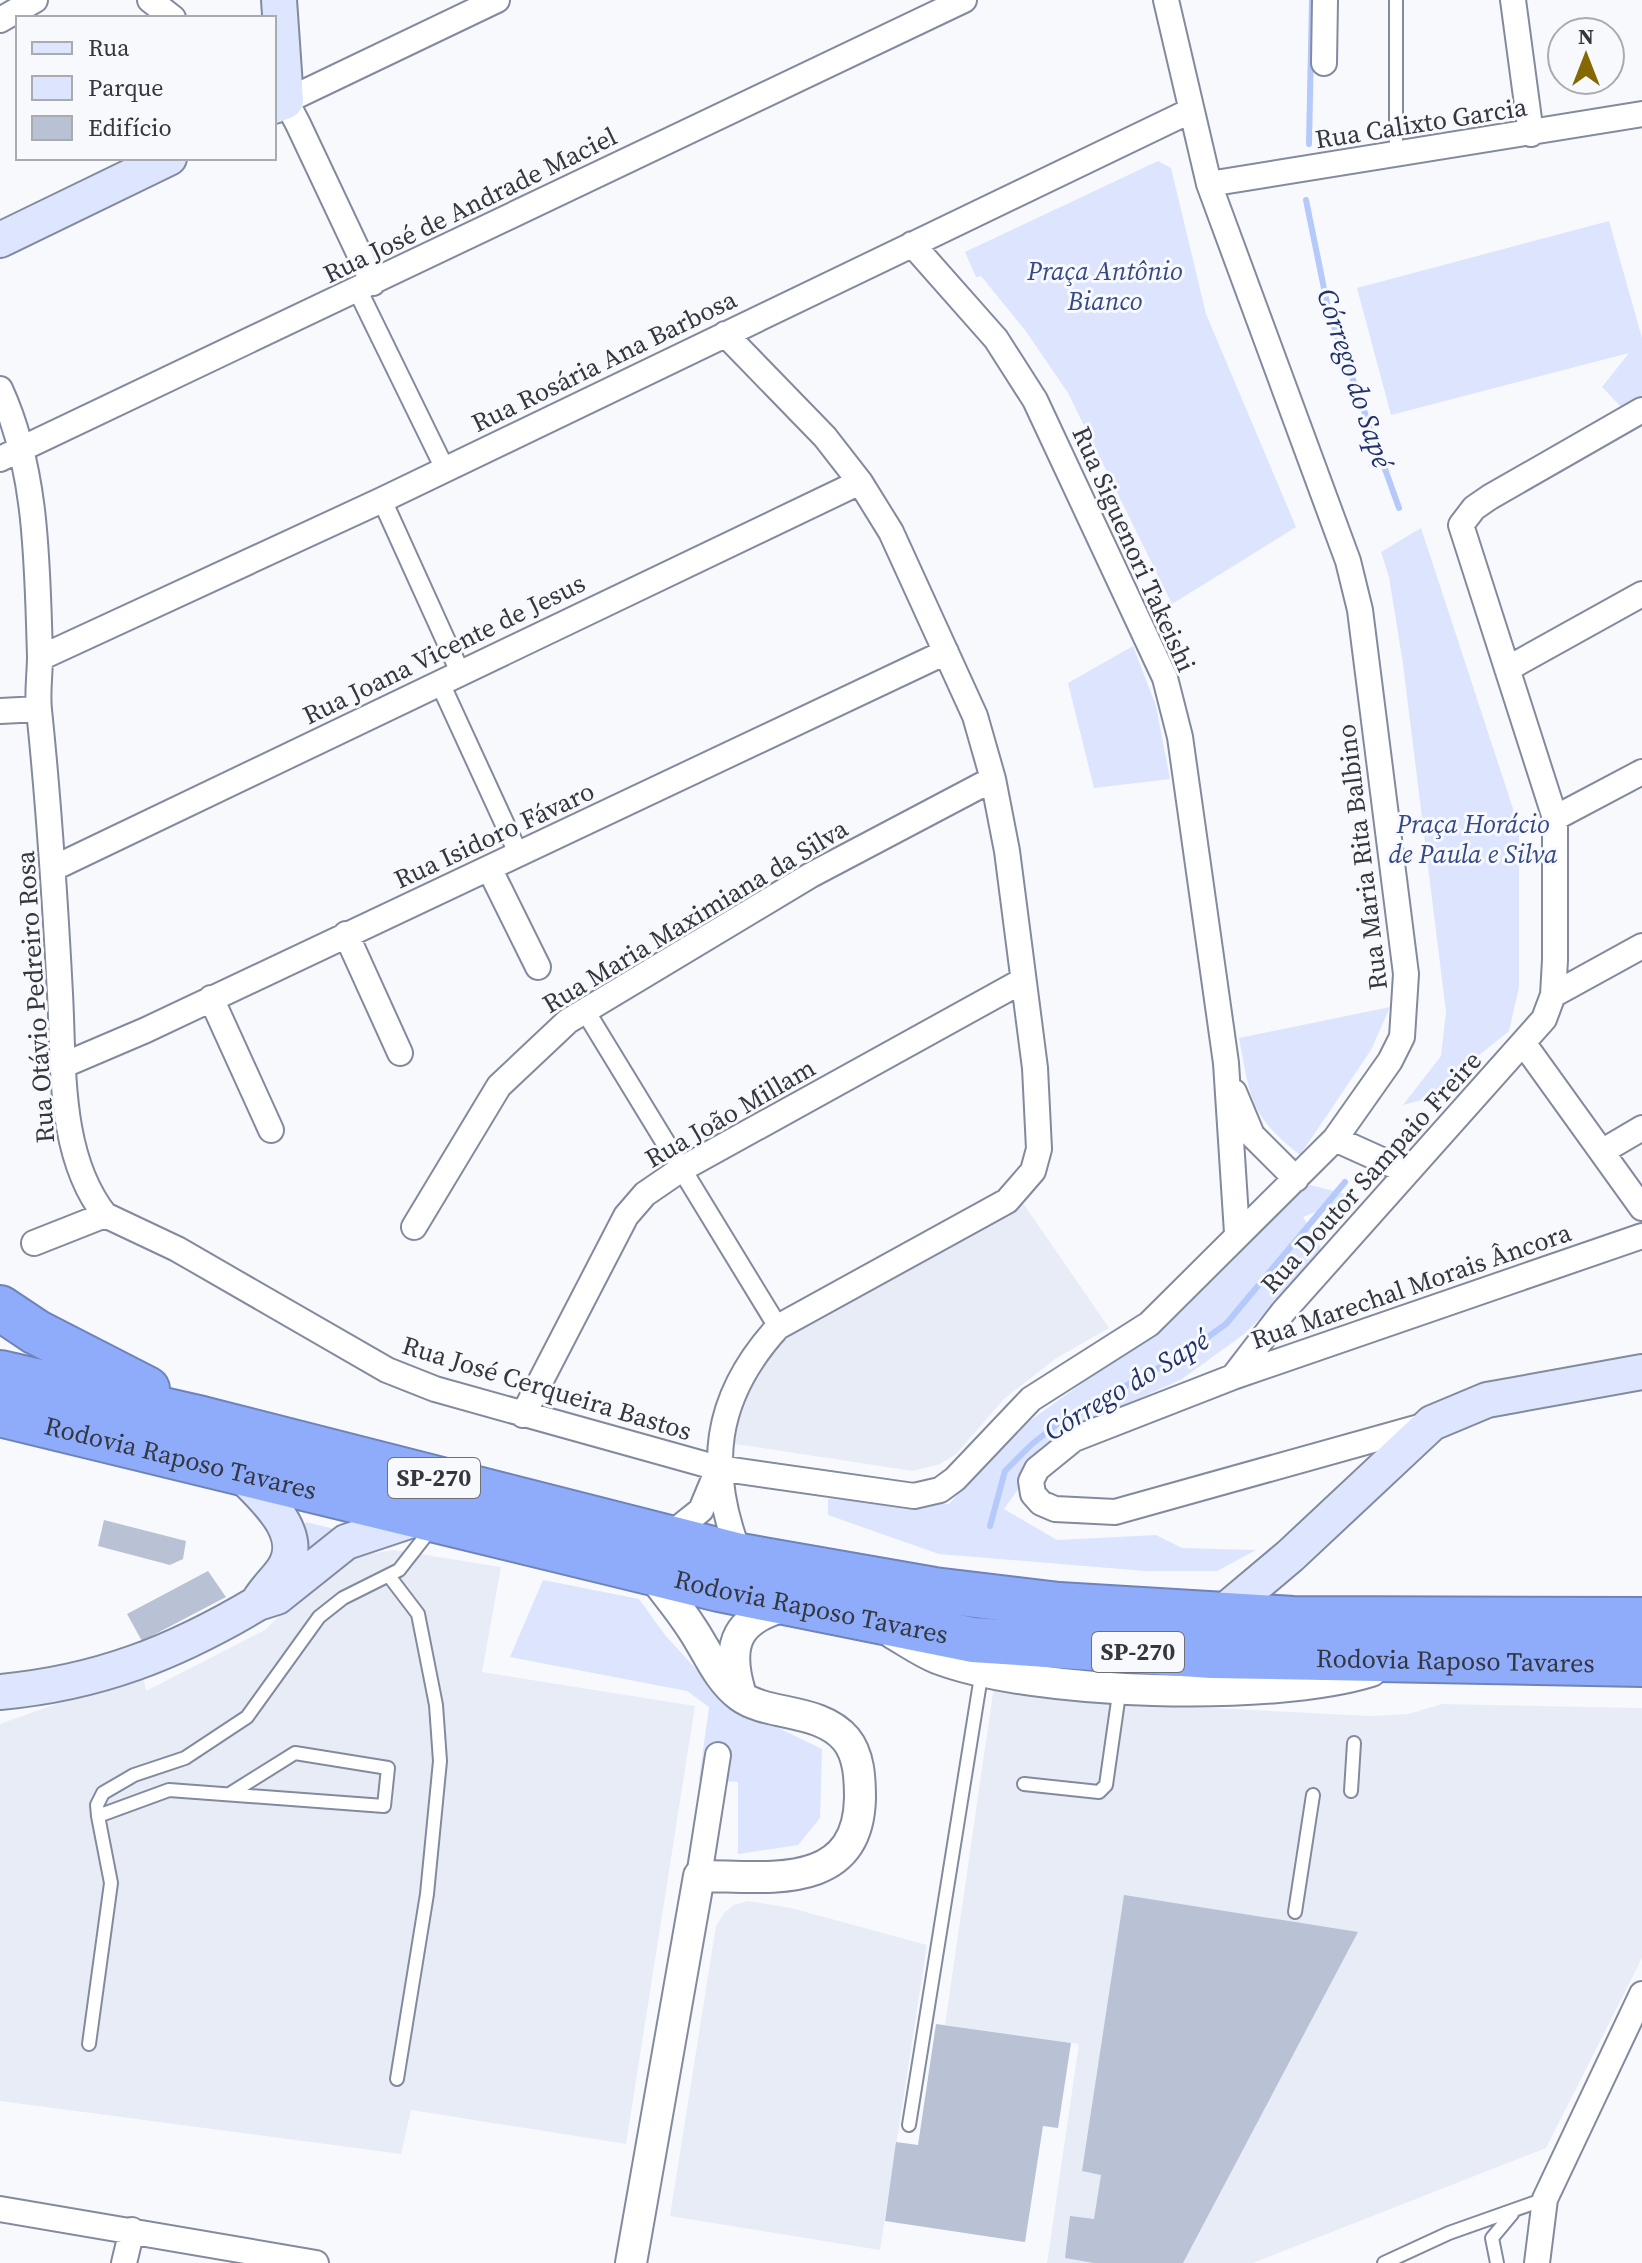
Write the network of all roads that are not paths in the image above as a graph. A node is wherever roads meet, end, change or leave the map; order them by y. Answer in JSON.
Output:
{"nodes":[{"id":1,"x":35,"y":0,"type":"edge"},
{"id":2,"x":150,"y":0,"type":"edge"},
{"id":3,"x":279,"y":0,"type":"edge"},
{"id":4,"x":497,"y":0,"type":"edge"},
{"id":5,"x":964,"y":0,"type":"edge"},
{"id":6,"x":1166,"y":0,"type":"edge"},
{"id":7,"x":1325,"y":0,"type":"edge"},
{"id":8,"x":1396,"y":0,"type":"edge"},
{"id":9,"x":1513,"y":0,"type":"edge"},
{"id":10,"x":170,"y":16,"type":"edge"},
{"id":11,"x":0,"y":20,"type":"edge"},
{"id":12,"x":1324,"y":63,"type":"dead end"},
{"id":13,"x":278,"y":100,"type":"edge"},
{"id":14,"x":1190,"y":111,"type":"junction"},
{"id":15,"x":1642,"y":114,"type":"edge"},
{"id":16,"x":1531,"y":134,"type":"junction"},
{"id":17,"x":1396,"y":156,"type":"junction"},
{"id":18,"x":165,"y":160,"type":"edge"},
{"id":19,"x":1209,"y":184,"type":"junction"},
{"id":20,"x":0,"y":240,"type":"edge"},
{"id":21,"x":912,"y":244,"type":"junction"},
{"id":22,"x":365,"y":287,"type":"junction"},
{"id":23,"x":725,"y":334,"type":"junction"},
{"id":24,"x":0,"y":389,"type":"edge"},
{"id":25,"x":1642,"y":410,"type":"edge"},
{"id":26,"x":11,"y":455,"type":"edge"},
{"id":27,"x":445,"y":469,"type":"junction"},
{"id":28,"x":860,"y":482,"type":"junction"},
{"id":29,"x":382,"y":500,"type":"junction"},
{"id":30,"x":1642,"y":594,"type":"edge"},
{"id":31,"x":946,"y":652,"type":"junction"},
{"id":32,"x":40,"y":658,"type":"junction"},
{"id":33,"x":1507,"y":669,"type":"junction"},
{"id":34,"x":450,"y":676,"type":"junction"},
{"id":35,"x":39,"y":709,"type":"junction"},
{"id":36,"x":0,"y":711,"type":"edge"},
{"id":37,"x":1642,"y":772,"type":"edge"},
{"id":38,"x":993,"y":779,"type":"junction"},
{"id":39,"x":1555,"y":818,"type":"junction"},
{"id":40,"x":519,"y":855,"type":"junction"},
{"id":41,"x":54,"y":868,"type":"junction"},
{"id":42,"x":489,"y":868,"type":"junction"},
{"id":43,"x":346,"y":934,"type":"junction"},
{"id":44,"x":1642,"y":946,"type":"edge"},
{"id":45,"x":538,"y":967,"type":"dead end"},
{"id":46,"x":1022,"y":981,"type":"junction"},
{"id":47,"x":1553,"y":995,"type":"junction"},
{"id":48,"x":211,"y":998,"type":"junction"},
{"id":49,"x":584,"y":1009,"type":"junction"},
{"id":50,"x":1524,"y":1044,"type":"junction"},
{"id":51,"x":400,"y":1053,"type":"dead end"},
{"id":52,"x":1226,"y":1063,"type":"junction"},
{"id":53,"x":64,"y":1065,"type":"junction"},
{"id":54,"x":1642,"y":1128,"type":"edge"},
{"id":55,"x":271,"y":1130,"type":"dead end"},
{"id":56,"x":1335,"y":1139,"type":"junction"},
{"id":57,"x":1603,"y":1151,"type":"junction"},
{"id":58,"x":680,"y":1170,"type":"junction"},
{"id":59,"x":1406,"y":1171,"type":"junction"},
{"id":60,"x":1296,"y":1179,"type":"junction"},
{"id":61,"x":1642,"y":1208,"type":"edge"},
{"id":62,"x":105,"y":1215,"type":"junction"},
{"id":63,"x":414,"y":1227,"type":"dead end"},
{"id":64,"x":1237,"y":1233,"type":"junction"},
{"id":65,"x":1642,"y":1236,"type":"edge"},
{"id":66,"x":34,"y":1243,"type":"dead end"},
{"id":67,"x":0,"y":1308,"type":"edge"},
{"id":68,"x":778,"y":1327,"type":"junction"},
{"id":69,"x":1642,"y":1372,"type":"edge"},
{"id":70,"x":0,"y":1373,"type":"edge"},
{"id":71,"x":1233,"y":1377,"type":"junction"},
{"id":72,"x":0,"y":1414,"type":"edge"},
{"id":73,"x":523,"y":1415,"type":"junction"},
{"id":74,"x":202,"y":1419,"type":"junction"},
{"id":75,"x":1432,"y":1423,"type":"junction"},
{"id":76,"x":718,"y":1468,"type":"junction"},
{"id":77,"x":241,"y":1474,"type":"junction"},
{"id":78,"x":940,"y":1490,"type":"joint"},
{"id":79,"x":429,"y":1519,"type":"junction"},
{"id":80,"x":658,"y":1556,"type":"junction"},
{"id":81,"x":740,"y":1556,"type":"junction"},
{"id":82,"x":1290,"y":1556,"type":"junction"},
{"id":83,"x":389,"y":1576,"type":"junction"},
{"id":84,"x":258,"y":1603,"type":"junction"},
{"id":85,"x":790,"y":1605,"type":"junction"},
{"id":86,"x":1221,"y":1614,"type":"junction"},
{"id":87,"x":1293,"y":1619,"type":"junction"},
{"id":88,"x":868,"y":1620,"type":"junction"},
{"id":89,"x":1642,"y":1620,"type":"edge"},
{"id":90,"x":1410,"y":1659,"type":"junction"},
{"id":91,"x":1642,"y":1664,"type":"edge"},
{"id":92,"x":982,"y":1670,"type":"junction"},
{"id":93,"x":1120,"y":1687,"type":"junction"},
{"id":94,"x":0,"y":1692,"type":"edge"},
{"id":95,"x":742,"y":1698,"type":"junction"},
{"id":96,"x":1354,"y":1743,"type":"dead end"},
{"id":97,"x":718,"y":1755,"type":"dead end"},
{"id":98,"x":1024,"y":1784,"type":"dead end"},
{"id":99,"x":1351,"y":1791,"type":"dead end"},
{"id":100,"x":231,"y":1793,"type":"junction"},
{"id":101,"x":1313,"y":1795,"type":"dead end"},
{"id":102,"x":98,"y":1816,"type":"junction"},
{"id":103,"x":699,"y":1876,"type":"junction"},
{"id":104,"x":1295,"y":1912,"type":"dead end"},
{"id":105,"x":1642,"y":1994,"type":"edge"},
{"id":106,"x":89,"y":2044,"type":"dead end"},
{"id":107,"x":397,"y":2079,"type":"dead end"},
{"id":108,"x":909,"y":2125,"type":"dead end"},
{"id":109,"x":1545,"y":2199,"type":"junction"},
{"id":110,"x":0,"y":2209,"type":"edge"},
{"id":111,"x":1517,"y":2209,"type":"junction"},
{"id":112,"x":132,"y":2230,"type":"junction"},
{"id":113,"x":289,"y":2261,"type":"edge"},
{"id":114,"x":124,"y":2263,"type":"edge"},
{"id":115,"x":316,"y":2263,"type":"edge"},
{"id":116,"x":631,"y":2263,"type":"edge"},
{"id":117,"x":1384,"y":2263,"type":"edge"},
{"id":118,"x":1497,"y":2263,"type":"edge"},
{"id":119,"x":1537,"y":2263,"type":"edge"}],
"edges":[{"from":1,"to":11,"type":"street"},
{"from":2,"to":10,"type":"street"},
{"from":3,"to":13,"type":"main road"},
{"from":4,"to":13,"type":"street"},
{"from":5,"to":22,"type":"street","name":"Rua José de Andrade Maciel"},
{"from":6,"to":14,"type":"street","name":"Rua Maria Rita Balbino"},
{"from":7,"to":12,"type":"street"},
{"from":8,"to":17,"type":"lane"},
{"from":9,"to":16,"type":"street"},
{"from":13,"to":22,"type":"street"},
{"from":14,"to":19,"type":"street","name":"Rua Maria Rita Balbino"},
{"from":14,"to":21,"type":"street","name":"Rua Rosária Ana Barbosa"},
{"from":15,"to":16,"type":"street","name":"Rua Calixto Garcia"},
{"from":16,"to":17,"type":"street","name":"Rua Calixto Garcia"},
{"from":17,"to":19,"type":"street","name":"Rua Calixto Garcia"},
{"from":18,"to":20,"type":"main road"},
{"from":19,"to":56,"type":"street","name":"Rua Maria Rita Balbino"},
{"from":21,"to":23,"type":"street","name":"Rua Rosária Ana Barbosa"},
{"from":21,"to":52,"type":"street","name":"Rua Siguenori Takeishi"},
{"from":22,"to":26,"type":"street","name":"Rua José de Andrade Maciel"},
{"from":22,"to":27,"type":"street"},
{"from":23,"to":27,"type":"street","name":"Rua Rosária Ana Barbosa"},
{"from":23,"to":28,"type":"street"},
{"from":24,"to":26,"type":"street","name":"Rua Otávio Pedreiro Rosa"},
{"from":25,"to":33,"type":"street"},
{"from":26,"to":32,"type":"street","name":"Rua Otávio Pedreiro Rosa"},
{"from":27,"to":29,"type":"street","name":"Rua Rosária Ana Barbosa"},
{"from":28,"to":31,"type":"street"},
{"from":28,"to":34,"type":"street","name":"Rua Joana Vicente de Jesus"},
{"from":29,"to":32,"type":"street","name":"Rua Rosária Ana Barbosa"},
{"from":29,"to":34,"type":"street"},
{"from":30,"to":33,"type":"street"},
{"from":31,"to":38,"type":"street"},
{"from":31,"to":40,"type":"street","name":"Rua Isidoro Fávaro"},
{"from":32,"to":35,"type":"street","name":"Rua Otávio Pedreiro Rosa"},
{"from":33,"to":39,"type":"street"},
{"from":34,"to":40,"type":"street"},
{"from":34,"to":41,"type":"street","name":"Rua Joana Vicente de Jesus"},
{"from":35,"to":36,"type":"street"},
{"from":35,"to":41,"type":"street","name":"Rua Otávio Pedreiro Rosa"},
{"from":37,"to":39,"type":"street"},
{"from":38,"to":46,"type":"street"},
{"from":38,"to":49,"type":"street","name":"Rua Maria Maximiana da Silva"},
{"from":39,"to":47,"type":"street"},
{"from":40,"to":42,"type":"street","name":"Rua Isidoro Fávaro"},
{"from":41,"to":53,"type":"street","name":"Rua Otávio Pedreiro Rosa"},
{"from":42,"to":43,"type":"street","name":"Rua Isidoro Fávaro"},
{"from":42,"to":45,"type":"street"},
{"from":43,"to":48,"type":"street","name":"Rua Isidoro Fávaro"},
{"from":43,"to":51,"type":"street"},
{"from":44,"to":47,"type":"street"},
{"from":46,"to":58,"type":"street","name":"Rua João Millam"},
{"from":46,"to":68,"type":"street"},
{"from":47,"to":50,"type":"street","name":"Rua Doutor Sampaio Freire"},
{"from":48,"to":53,"type":"street","name":"Rua Isidoro Fávaro"},
{"from":48,"to":55,"type":"street"},
{"from":49,"to":58,"type":"street"},
{"from":49,"to":63,"type":"street","name":"Rua Maria Maximiana da Silva"},
{"from":50,"to":57,"type":"street"},
{"from":50,"to":59,"type":"street","name":"Rua Doutor Sampaio Freire"},
{"from":52,"to":60,"type":"street","name":"Rua Siguenori Takeishi"},
{"from":52,"to":64,"type":"street","name":"Rua Siguenori Takeishi"},
{"from":53,"to":62,"type":"street","name":"Rua Otávio Pedreiro Rosa"},
{"from":54,"to":57,"type":"street"},
{"from":56,"to":59,"type":"street"},
{"from":56,"to":60,"type":"street","name":"Rua Maria Rita Balbino"},
{"from":57,"to":61,"type":"street"},
{"from":58,"to":68,"type":"street"},
{"from":58,"to":73,"type":"street","name":"Rua João Millam"},
{"from":59,"to":71,"type":"street","name":"Rua Doutor Sampaio Freire"},
{"from":60,"to":64,"type":"street","name":"Rua Maria Rita Balbino"},
{"from":62,"to":66,"type":"street"},
{"from":62,"to":73,"type":"street","name":"Rua José Cerqueira Bastos"},
{"from":64,"to":78,"type":"street","name":"Rua Maria Rita Balbino"},
{"from":65,"to":71,"type":"street","name":"Rua Marechal Morais Âncora"},
{"from":67,"to":74,"type":"highway"},
{"from":68,"to":76,"type":"street"},
{"from":69,"to":75,"type":"main road"},
{"from":70,"to":74,"type":"highway","name":"Rodovia Raposo Tavares","number":"SP-270"},
{"from":71,"to":75,"type":"street","name":"Rua Marechal Morais Âncora"},
{"from":72,"to":77,"type":"highway","name":"Rodovia Raposo Tavares","number":"SP-270"},
{"from":73,"to":76,"type":"street","name":"Rua José Cerqueira Bastos"},
{"from":74,"to":80,"type":"highway","name":"Rodovia Raposo Tavares","number":"SP-270"},
{"from":75,"to":82,"type":"main road"},
{"from":76,"to":78,"type":"street","name":"Rua José Cerqueira Bastos"},
{"from":76,"to":80,"type":"street"},
{"from":76,"to":81,"type":"street"},
{"from":77,"to":79,"type":"highway","name":"Rodovia Raposo Tavares","number":"SP-270"},
{"from":77,"to":84,"type":"main road"},
{"from":79,"to":80,"type":"highway","name":"Rodovia Raposo Tavares","number":"SP-270"},
{"from":79,"to":83,"type":"lane"},
{"from":79,"to":84,"type":"main road"},
{"from":80,"to":81,"type":"highway","name":"Rodovia Raposo Tavares","number":"SP-270"},
{"from":80,"to":85,"type":"highway","name":"Rodovia Raposo Tavares","number":"SP-270"},
{"from":80,"to":95,"type":"street"},
{"from":81,"to":86,"type":"highway","name":"Rodovia Raposo Tavares","number":"SP-270"},
{"from":82,"to":86,"type":"main road"},
{"from":82,"to":87,"type":"main road"},
{"from":83,"to":102,"type":"lane"},
{"from":83,"to":107,"type":"lane"},
{"from":84,"to":94,"type":"main road"},
{"from":85,"to":88,"type":"highway","name":"Rodovia Raposo Tavares","number":"SP-270"},
{"from":85,"to":95,"type":"street"},
{"from":86,"to":87,"type":"highway","name":"Rodovia Raposo Tavares","number":"SP-270"},
{"from":87,"to":89,"type":"highway","name":"Rodovia Raposo Tavares","number":"SP-270"},
{"from":88,"to":90,"type":"highway","name":"Rodovia Raposo Tavares","number":"SP-270"},
{"from":88,"to":92,"type":"street"},
{"from":90,"to":91,"type":"highway","name":"Rodovia Raposo Tavares","number":"SP-270"},
{"from":90,"to":93,"type":"street"},
{"from":92,"to":93,"type":"street"},
{"from":92,"to":108,"type":"lane"},
{"from":93,"to":98,"type":"lane"},
{"from":95,"to":103,"type":"street"},
{"from":96,"to":99,"type":"lane"},
{"from":97,"to":103,"type":"street"},
{"from":100,"to":100,"type":"lane"},
{"from":100,"to":102,"type":"lane"},
{"from":101,"to":104,"type":"lane"},
{"from":102,"to":106,"type":"lane"},
{"from":103,"to":116,"type":"street"},
{"from":105,"to":109,"type":"street"},
{"from":109,"to":111,"type":"lane"},
{"from":109,"to":119,"type":"street"},
{"from":110,"to":112,"type":"street"},
{"from":111,"to":117,"type":"lane"},
{"from":111,"to":118,"type":"lane"},
{"from":112,"to":113,"type":"street"},
{"from":112,"to":114,"type":"street"},
{"from":113,"to":115,"type":"street"}]}
